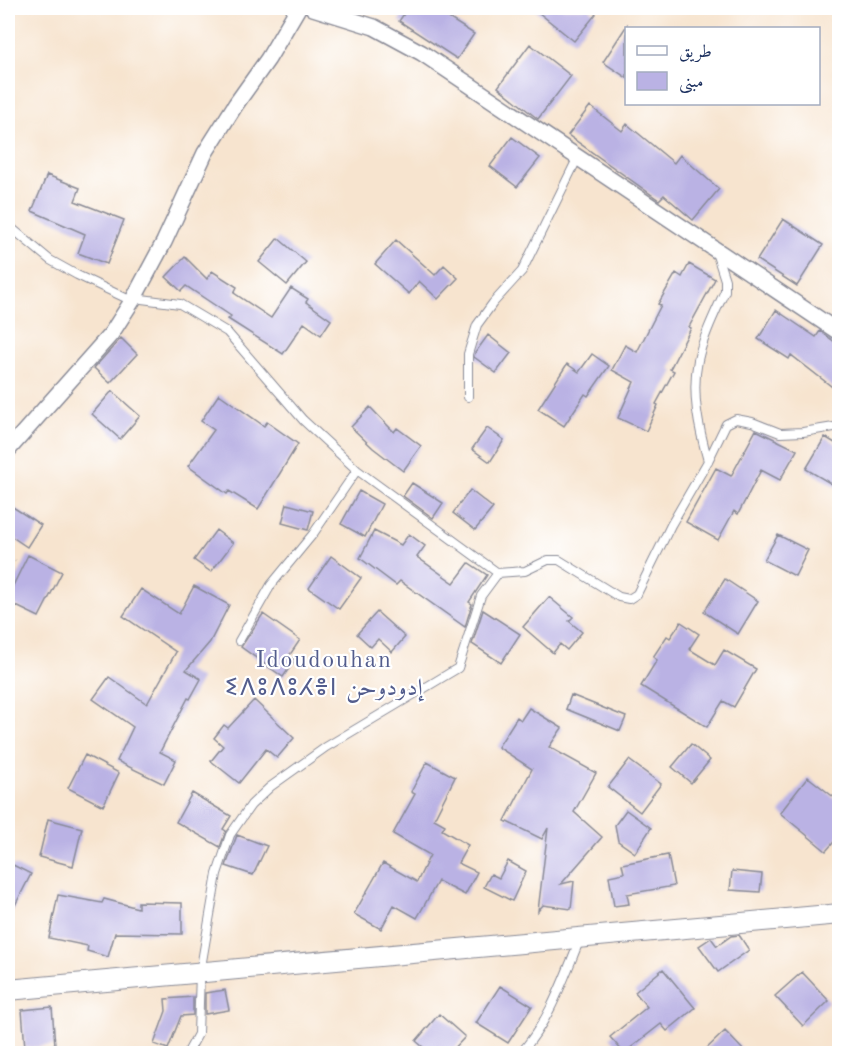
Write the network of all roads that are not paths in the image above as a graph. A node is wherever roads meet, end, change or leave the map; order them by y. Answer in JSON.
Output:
{"nodes":[{"id":1,"x":298,"y":8,"type":"edge"},
{"id":2,"x":313,"y":8,"type":"edge"},
{"id":3,"x":578,"y":157,"type":"junction"},
{"id":4,"x":8,"y":225,"type":"edge"},
{"id":5,"x":715,"y":248,"type":"junction"},
{"id":6,"x":133,"y":299,"type":"junction"},
{"id":7,"x":840,"y":333,"type":"edge"},
{"id":8,"x":468,"y":397,"type":"dead end"},
{"id":9,"x":840,"y":426,"type":"edge"},
{"id":10,"x":8,"y":450,"type":"edge"},
{"id":11,"x":708,"y":461,"type":"junction"},
{"id":12,"x":357,"y":470,"type":"junction"},
{"id":13,"x":498,"y":573,"type":"junction"},
{"id":14,"x":239,"y":641,"type":"dead end"},
{"id":15,"x":840,"y":914,"type":"edge"},
{"id":16,"x":581,"y":938,"type":"junction"},
{"id":17,"x":200,"y":973,"type":"junction"},
{"id":18,"x":8,"y":990,"type":"edge"},
{"id":19,"x":187,"y":1053,"type":"edge"},
{"id":20,"x":520,"y":1053,"type":"edge"}],
"edges":[{"from":1,"to":6,"type":"street"},
{"from":2,"to":3,"type":"street"},
{"from":3,"to":5,"type":"street"},
{"from":3,"to":8,"type":"lane"},
{"from":4,"to":6,"type":"lane"},
{"from":5,"to":7,"type":"street"},
{"from":5,"to":11,"type":"lane"},
{"from":6,"to":10,"type":"street"},
{"from":6,"to":12,"type":"lane"},
{"from":9,"to":11,"type":"lane"},
{"from":11,"to":13,"type":"lane"},
{"from":12,"to":13,"type":"lane"},
{"from":12,"to":14,"type":"lane"},
{"from":13,"to":17,"type":"lane"},
{"from":15,"to":16,"type":"street"},
{"from":16,"to":17,"type":"street"},
{"from":16,"to":20,"type":"lane"},
{"from":17,"to":18,"type":"street"},
{"from":17,"to":19,"type":"lane"}]}
